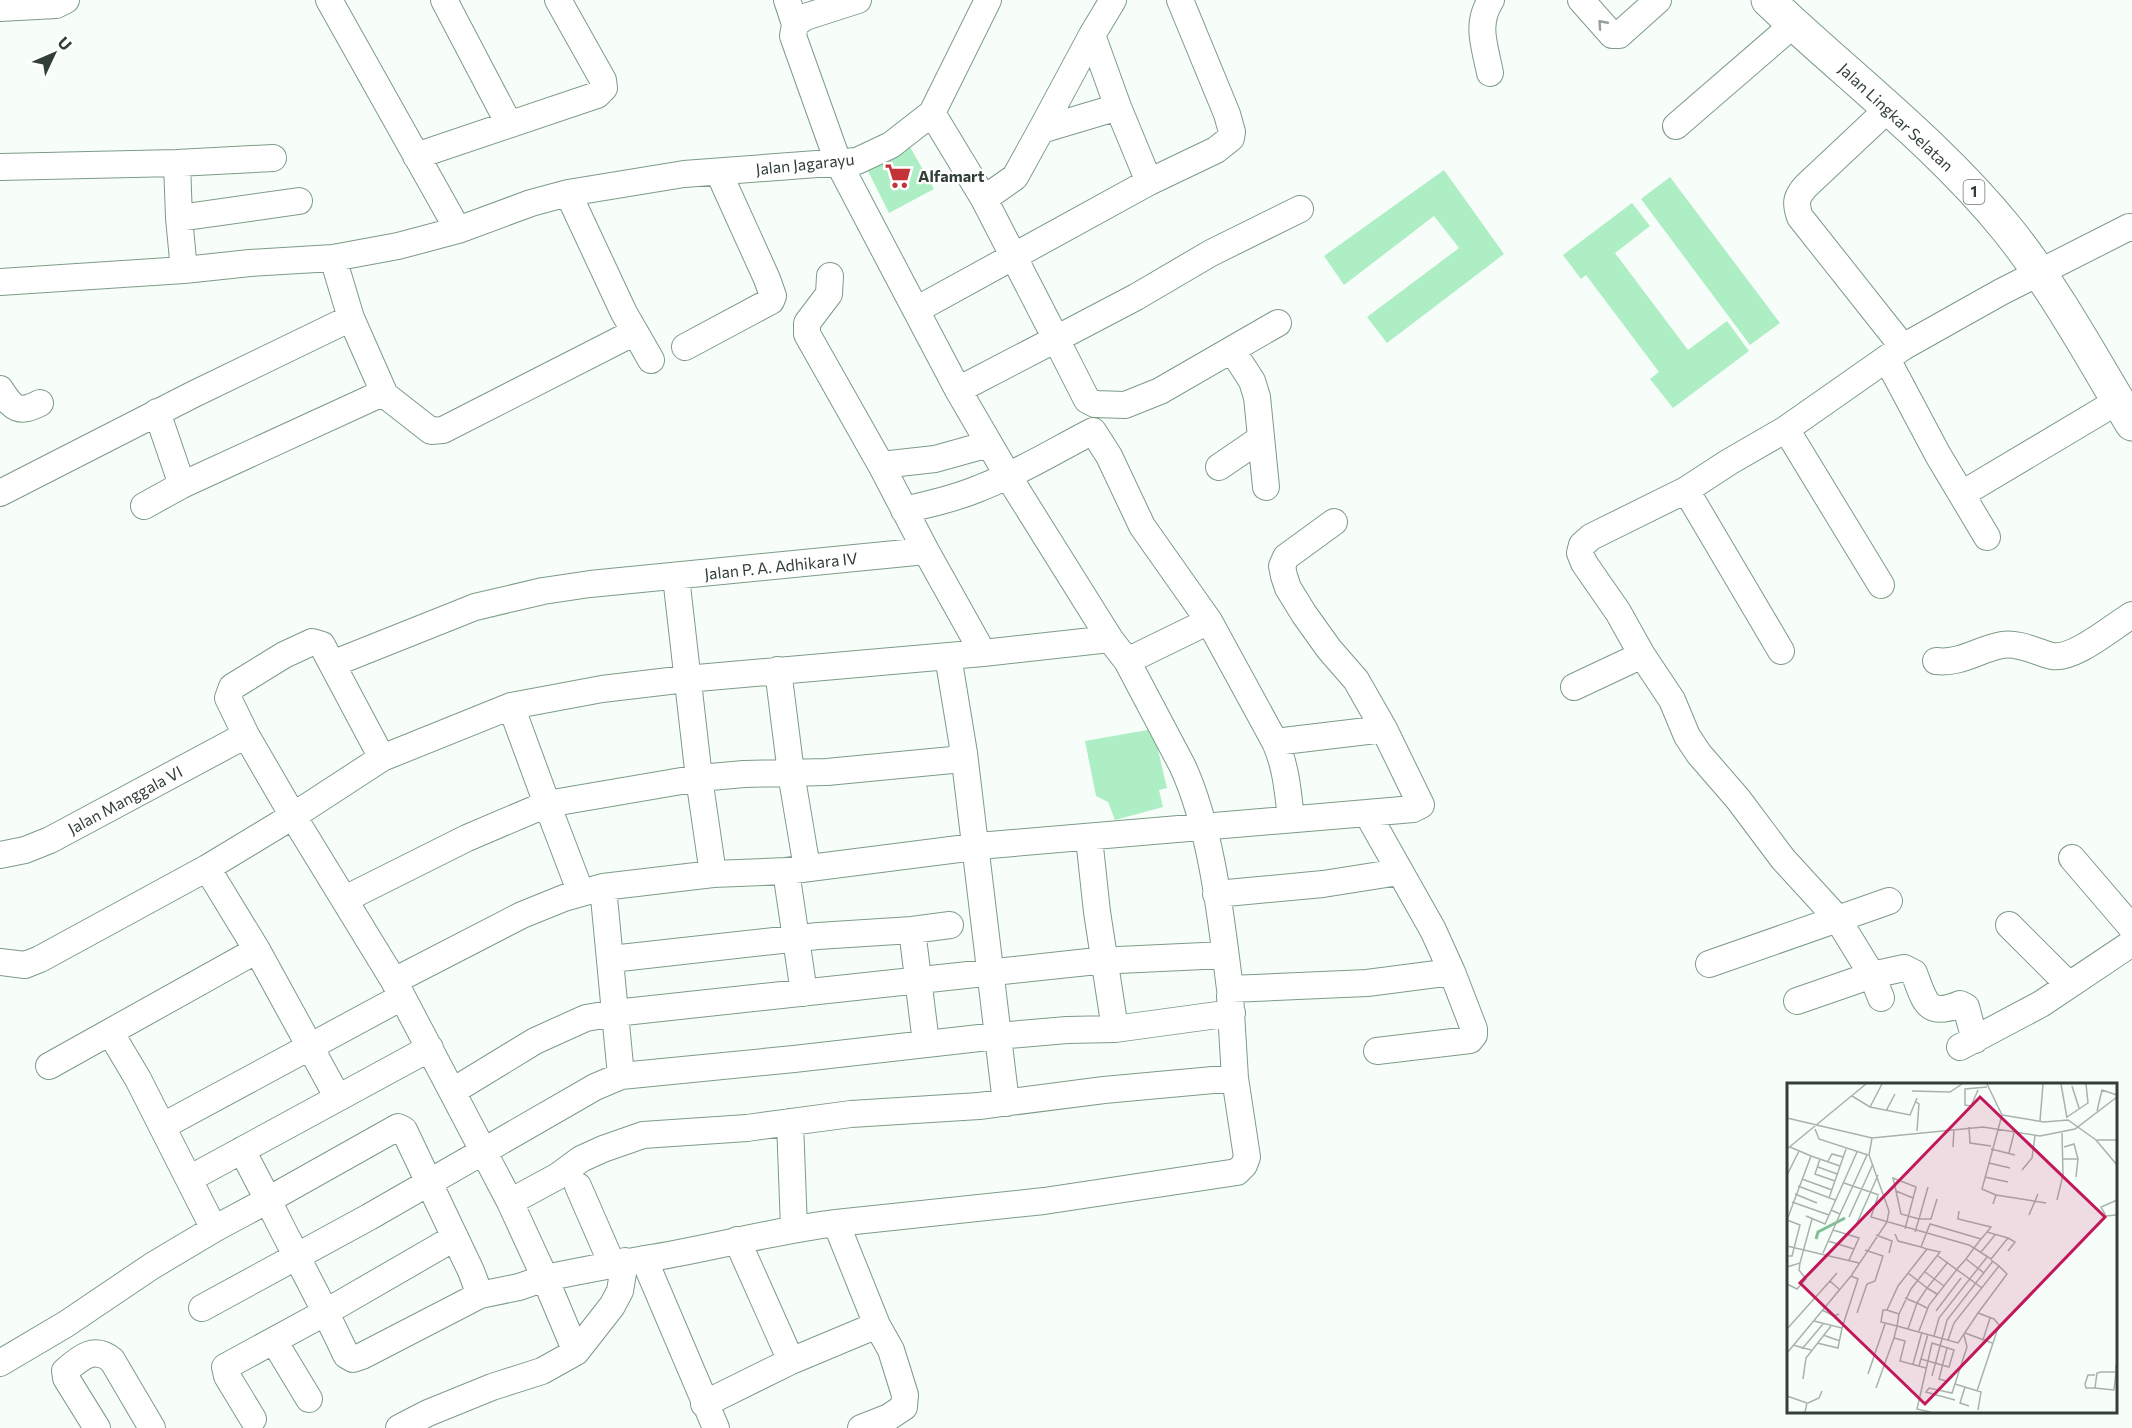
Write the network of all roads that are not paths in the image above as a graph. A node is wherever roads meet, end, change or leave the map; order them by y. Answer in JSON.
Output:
{"nodes":[{"id":1,"x":66,"y":0,"type":"edge"},
{"id":2,"x":329,"y":0,"type":"edge"},
{"id":3,"x":444,"y":0,"type":"edge"},
{"id":4,"x":558,"y":0,"type":"edge"},
{"id":5,"x":787,"y":0,"type":"edge"},
{"id":6,"x":858,"y":0,"type":"edge"},
{"id":7,"x":988,"y":0,"type":"edge"},
{"id":8,"x":1113,"y":0,"type":"edge"},
{"id":9,"x":1180,"y":0,"type":"edge"},
{"id":10,"x":1491,"y":0,"type":"edge"},
{"id":11,"x":1581,"y":0,"type":"edge"},
{"id":12,"x":1658,"y":0,"type":"edge"},
{"id":13,"x":1768,"y":0,"type":"edge"},
{"id":14,"x":0,"y":8,"type":"edge"},
{"id":15,"x":795,"y":24,"type":"junction"},
{"id":16,"x":1794,"y":24,"type":"junction"},
{"id":17,"x":1092,"y":35,"type":"junction"},
{"id":18,"x":1490,"y":73,"type":"dead end"},
{"id":19,"x":1118,"y":106,"type":"junction"},
{"id":20,"x":1889,"y":108,"type":"junction"},
{"id":21,"x":932,"y":113,"type":"junction"},
{"id":22,"x":509,"y":124,"type":"junction"},
{"id":23,"x":1676,"y":126,"type":"dead end"},
{"id":24,"x":1041,"y":130,"type":"junction"},
{"id":25,"x":416,"y":156,"type":"junction"},
{"id":26,"x":273,"y":158,"type":"dead end"},
{"id":27,"x":838,"y":162,"type":"junction"},
{"id":28,"x":177,"y":163,"type":"junction"},
{"id":29,"x":0,"y":167,"type":"edge"},
{"id":30,"x":718,"y":172,"type":"junction"},
{"id":31,"x":1149,"y":182,"type":"junction"},
{"id":32,"x":568,"y":193,"type":"junction"},
{"id":33,"x":984,"y":199,"type":"junction"},
{"id":34,"x":299,"y":201,"type":"dead end"},
{"id":35,"x":1300,"y":209,"type":"dead end"},
{"id":36,"x":179,"y":218,"type":"junction"},
{"id":37,"x":2132,"y":228,"type":"edge"},
{"id":38,"x":458,"y":230,"type":"junction"},
{"id":39,"x":1013,"y":256,"type":"junction"},
{"id":40,"x":333,"y":258,"type":"junction"},
{"id":41,"x":184,"y":270,"type":"junction"},
{"id":42,"x":2040,"y":272,"type":"junction"},
{"id":43,"x":830,"y":276,"type":"dead end"},
{"id":44,"x":0,"y":282,"type":"edge"},
{"id":45,"x":916,"y":310,"type":"junction"},
{"id":46,"x":351,"y":318,"type":"junction"},
{"id":47,"x":1278,"y":323,"type":"dead end"},
{"id":48,"x":635,"y":332,"type":"junction"},
{"id":49,"x":1056,"y":339,"type":"junction"},
{"id":50,"x":685,"y":347,"type":"dead end"},
{"id":51,"x":1232,"y":350,"type":"junction"},
{"id":52,"x":1895,"y":353,"type":"junction"},
{"id":53,"x":651,"y":360,"type":"dead end"},
{"id":54,"x":0,"y":389,"type":"edge"},
{"id":55,"x":958,"y":390,"type":"junction"},
{"id":56,"x":385,"y":395,"type":"junction"},
{"id":57,"x":40,"y":403,"type":"dead end"},
{"id":58,"x":157,"y":412,"type":"junction"},
{"id":59,"x":2125,"y":413,"type":"edge"},
{"id":60,"x":1786,"y":429,"type":"junction"},
{"id":61,"x":1260,"y":439,"type":"junction"},
{"id":62,"x":975,"y":450,"type":"junction"},
{"id":63,"x":882,"y":467,"type":"junction"},
{"id":64,"x":1219,"y":467,"type":"dead end"},
{"id":65,"x":994,"y":481,"type":"junction"},
{"id":66,"x":182,"y":485,"type":"junction"},
{"id":67,"x":1266,"y":487,"type":"dead end"},
{"id":68,"x":1686,"y":490,"type":"junction"},
{"id":69,"x":0,"y":493,"type":"edge"},
{"id":70,"x":1962,"y":494,"type":"junction"},
{"id":71,"x":144,"y":506,"type":"dead end"},
{"id":72,"x":903,"y":508,"type":"junction"},
{"id":73,"x":1334,"y":522,"type":"dead end"},
{"id":74,"x":1987,"y":537,"type":"dead end"},
{"id":75,"x":926,"y":551,"type":"junction"},
{"id":76,"x":676,"y":577,"type":"junction"},
{"id":77,"x":1881,"y":585,"type":"dead end"},
{"id":78,"x":2132,"y":615,"type":"edge"},
{"id":79,"x":1209,"y":621,"type":"junction"},
{"id":80,"x":1110,"y":639,"type":"junction"},
{"id":81,"x":1781,"y":651,"type":"dead end"},
{"id":82,"x":983,"y":652,"type":"junction"},
{"id":83,"x":1642,"y":655,"type":"junction"},
{"id":84,"x":948,"y":656,"type":"junction"},
{"id":85,"x":1127,"y":661,"type":"junction"},
{"id":86,"x":1936,"y":661,"type":"dead end"},
{"id":87,"x":332,"y":664,"type":"junction"},
{"id":88,"x":778,"y":670,"type":"junction"},
{"id":89,"x":686,"y":679,"type":"junction"},
{"id":90,"x":1574,"y":687,"type":"dead end"},
{"id":91,"x":511,"y":706,"type":"junction"},
{"id":92,"x":1384,"y":729,"type":"junction"},
{"id":93,"x":246,"y":735,"type":"junction"},
{"id":94,"x":1275,"y":742,"type":"junction"},
{"id":95,"x":964,"y":753,"type":"junction"},
{"id":96,"x":382,"y":758,"type":"junction"},
{"id":97,"x":791,"y":773,"type":"junction"},
{"id":98,"x":699,"y":778,"type":"junction"},
{"id":99,"x":547,"y":804,"type":"junction"},
{"id":100,"x":1367,"y":813,"type":"junction"},
{"id":101,"x":293,"y":816,"type":"junction"},
{"id":102,"x":1291,"y":819,"type":"junction"},
{"id":103,"x":1204,"y":826,"type":"junction"},
{"id":104,"x":1089,"y":838,"type":"junction"},
{"id":105,"x":976,"y":847,"type":"junction"},
{"id":106,"x":0,"y":855,"type":"edge"},
{"id":107,"x":2072,"y":858,"type":"dead end"},
{"id":108,"x":207,"y":868,"type":"junction"},
{"id":109,"x":796,"y":869,"type":"junction"},
{"id":110,"x":1399,"y":872,"type":"junction"},
{"id":111,"x":713,"y":874,"type":"junction"},
{"id":112,"x":592,"y":890,"type":"junction"},
{"id":113,"x":1216,"y":894,"type":"junction"},
{"id":114,"x":345,"y":899,"type":"junction"},
{"id":115,"x":1889,"y":901,"type":"dead end"},
{"id":116,"x":1836,"y":918,"type":"junction"},
{"id":117,"x":950,"y":925,"type":"dead end"},
{"id":118,"x":2009,"y":925,"type":"dead end"},
{"id":119,"x":2132,"y":928,"type":"edge"},
{"id":120,"x":912,"y":930,"type":"junction"},
{"id":121,"x":795,"y":939,"type":"junction"},
{"id":122,"x":2132,"y":943,"type":"edge"},
{"id":123,"x":257,"y":950,"type":"junction"},
{"id":124,"x":1225,"y":955,"type":"junction"},
{"id":125,"x":611,"y":959,"type":"junction"},
{"id":126,"x":1105,"y":960,"type":"junction"},
{"id":127,"x":0,"y":962,"type":"edge"},
{"id":128,"x":1709,"y":964,"type":"dead end"},
{"id":129,"x":989,"y":972,"type":"junction"},
{"id":130,"x":1452,"y":972,"type":"junction"},
{"id":131,"x":919,"y":980,"type":"junction"},
{"id":132,"x":1882,"y":981,"type":"junction"},
{"id":133,"x":2069,"y":985,"type":"junction"},
{"id":134,"x":398,"y":989,"type":"junction"},
{"id":135,"x":804,"y":993,"type":"junction"},
{"id":136,"x":1231,"y":1001,"type":"junction"},
{"id":137,"x":1797,"y":1001,"type":"dead end"},
{"id":138,"x":615,"y":1013,"type":"junction"},
{"id":139,"x":1115,"y":1029,"type":"junction"},
{"id":140,"x":110,"y":1032,"type":"junction"},
{"id":141,"x":997,"y":1036,"type":"junction"},
{"id":142,"x":926,"y":1043,"type":"junction"},
{"id":143,"x":311,"y":1046,"type":"junction"},
{"id":144,"x":430,"y":1048,"type":"junction"},
{"id":145,"x":1377,"y":1051,"type":"dead end"},
{"id":146,"x":49,"y":1066,"type":"dead end"},
{"id":147,"x":621,"y":1076,"type":"junction"},
{"id":148,"x":1235,"y":1078,"type":"junction"},
{"id":149,"x":453,"y":1091,"type":"junction"},
{"id":150,"x":338,"y":1098,"type":"junction"},
{"id":151,"x":1006,"y":1103,"type":"junction"},
{"id":152,"x":790,"y":1122,"type":"junction"},
{"id":153,"x":163,"y":1126,"type":"junction"},
{"id":154,"x":242,"y":1150,"type":"junction"},
{"id":155,"x":483,"y":1152,"type":"junction"},
{"id":156,"x":189,"y":1179,"type":"junction"},
{"id":157,"x":428,"y":1183,"type":"junction"},
{"id":158,"x":578,"y":1186,"type":"dead end"},
{"id":159,"x":268,"y":1200,"type":"junction"},
{"id":160,"x":510,"y":1202,"type":"junction"},
{"id":161,"x":836,"y":1223,"type":"junction"},
{"id":162,"x":794,"y":1228,"type":"junction"},
{"id":163,"x":214,"y":1229,"type":"junction"},
{"id":164,"x":454,"y":1238,"type":"junction"},
{"id":165,"x":737,"y":1240,"type":"junction"},
{"id":166,"x":295,"y":1258,"type":"junction"},
{"id":167,"x":627,"y":1261,"type":"junction"},
{"id":168,"x":545,"y":1278,"type":"junction"},
{"id":169,"x":480,"y":1295,"type":"junction"},
{"id":170,"x":202,"y":1308,"type":"dead end"},
{"id":171,"x":326,"y":1312,"type":"junction"},
{"id":172,"x":877,"y":1325,"type":"junction"},
{"id":173,"x":274,"y":1341,"type":"junction"},
{"id":174,"x":576,"y":1352,"type":"junction"},
{"id":175,"x":791,"y":1361,"type":"junction"},
{"id":176,"x":0,"y":1363,"type":"edge"},
{"id":177,"x":309,"y":1399,"type":"dead end"},
{"id":178,"x":704,"y":1404,"type":"junction"},
{"id":179,"x":253,"y":1419,"type":"dead end"},
{"id":180,"x":98,"y":1428,"type":"edge"},
{"id":181,"x":153,"y":1428,"type":"edge"},
{"id":182,"x":399,"y":1428,"type":"edge"},
{"id":183,"x":716,"y":1428,"type":"edge"},
{"id":184,"x":861,"y":1428,"type":"edge"}],
"edges":[{"from":1,"to":14,"type":"street"},
{"from":2,"to":25,"type":"street"},
{"from":3,"to":22,"type":"street"},
{"from":4,"to":22,"type":"street"},
{"from":5,"to":15,"type":"street"},
{"from":6,"to":15,"type":"street"},
{"from":7,"to":21,"type":"street","name":"Jalan Jagarayu"},
{"from":8,"to":17,"type":"street"},
{"from":9,"to":31,"type":"street"},
{"from":10,"to":18,"type":"street"},
{"from":12,"to":11,"type":"street","one_way":true},
{"from":13,"to":16,"type":"highway","name":"Jalan Lingkar Selatan","number":"1"},
{"from":15,"to":27,"type":"street"},
{"from":16,"to":20,"type":"highway","name":"Jalan Lingkar Selatan","number":"1"},
{"from":16,"to":23,"type":"street"},
{"from":17,"to":19,"type":"street"},
{"from":17,"to":24,"type":"street"},
{"from":19,"to":24,"type":"street"},
{"from":19,"to":31,"type":"street"},
{"from":20,"to":42,"type":"highway","name":"Jalan Lingkar Selatan","number":"1"},
{"from":20,"to":52,"type":"street"},
{"from":21,"to":27,"type":"street","name":"Jalan Jagarayu"},
{"from":21,"to":33,"type":"street"},
{"from":22,"to":25,"type":"street"},
{"from":24,"to":33,"type":"street"},
{"from":25,"to":38,"type":"street"},
{"from":26,"to":28,"type":"street"},
{"from":27,"to":30,"type":"street","name":"Jalan Jagarayu"},
{"from":27,"to":45,"type":"street"},
{"from":28,"to":29,"type":"street"},
{"from":28,"to":36,"type":"street"},
{"from":30,"to":32,"type":"street","name":"Jalan Jagarayu"},
{"from":30,"to":50,"type":"street"},
{"from":31,"to":39,"type":"street"},
{"from":32,"to":38,"type":"street","name":"Jalan Jagarayu"},
{"from":32,"to":48,"type":"street"},
{"from":33,"to":39,"type":"street"},
{"from":34,"to":36,"type":"street"},
{"from":35,"to":49,"type":"street"},
{"from":36,"to":41,"type":"street"},
{"from":37,"to":42,"type":"street"},
{"from":38,"to":40,"type":"street","name":"Jalan Jagarayu"},
{"from":39,"to":45,"type":"street"},
{"from":39,"to":49,"type":"street"},
{"from":40,"to":41,"type":"street","name":"Jalan Jagarayu"},
{"from":40,"to":46,"type":"street"},
{"from":41,"to":44,"type":"street","name":"Jalan Jagarayu"},
{"from":42,"to":52,"type":"street"},
{"from":42,"to":59,"type":"highway","name":"Jalan Lingkar Selatan","number":"1"},
{"from":43,"to":63,"type":"street"},
{"from":45,"to":55,"type":"street"},
{"from":46,"to":56,"type":"street"},
{"from":46,"to":58,"type":"street"},
{"from":47,"to":51,"type":"street"},
{"from":48,"to":53,"type":"street"},
{"from":48,"to":56,"type":"street"},
{"from":49,"to":51,"type":"street"},
{"from":49,"to":55,"type":"street"},
{"from":51,"to":61,"type":"street"},
{"from":52,"to":60,"type":"street"},
{"from":52,"to":70,"type":"street"},
{"from":54,"to":57,"type":"street"},
{"from":55,"to":62,"type":"street"},
{"from":56,"to":66,"type":"street"},
{"from":58,"to":66,"type":"street"},
{"from":58,"to":69,"type":"street"},
{"from":59,"to":70,"type":"street"},
{"from":60,"to":68,"type":"street"},
{"from":60,"to":77,"type":"street"},
{"from":61,"to":64,"type":"street"},
{"from":61,"to":67,"type":"street"},
{"from":62,"to":63,"type":"street"},
{"from":62,"to":65,"type":"street"},
{"from":63,"to":72,"type":"street"},
{"from":65,"to":72,"type":"street"},
{"from":65,"to":79,"type":"street"},
{"from":65,"to":80,"type":"street"},
{"from":66,"to":71,"type":"street"},
{"from":68,"to":81,"type":"street"},
{"from":68,"to":83,"type":"street"},
{"from":70,"to":74,"type":"street"},
{"from":72,"to":75,"type":"street"},
{"from":73,"to":92,"type":"street"},
{"from":75,"to":76,"type":"street","name":"Jalan P. A. Adhikara IV"},
{"from":75,"to":82,"type":"street"},
{"from":76,"to":87,"type":"street","name":"Jalan P. A. Adhikara IV"},
{"from":76,"to":89,"type":"street"},
{"from":78,"to":86,"type":"street"},
{"from":79,"to":85,"type":"street"},
{"from":79,"to":94,"type":"street"},
{"from":80,"to":82,"type":"street"},
{"from":80,"to":85,"type":"street"},
{"from":82,"to":84,"type":"street"},
{"from":83,"to":90,"type":"street"},
{"from":83,"to":116,"type":"street"},
{"from":84,"to":88,"type":"street"},
{"from":84,"to":95,"type":"street"},
{"from":85,"to":103,"type":"street"},
{"from":87,"to":93,"type":"street"},
{"from":87,"to":96,"type":"street"},
{"from":88,"to":89,"type":"street"},
{"from":88,"to":97,"type":"street"},
{"from":89,"to":91,"type":"street"},
{"from":89,"to":98,"type":"street"},
{"from":91,"to":96,"type":"street"},
{"from":91,"to":99,"type":"street"},
{"from":92,"to":94,"type":"street"},
{"from":92,"to":100,"type":"street"},
{"from":93,"to":101,"type":"street"},
{"from":93,"to":106,"type":"street","name":"Jalan Manggala VI"},
{"from":94,"to":102,"type":"street"},
{"from":95,"to":97,"type":"street"},
{"from":95,"to":105,"type":"street"},
{"from":96,"to":101,"type":"street"},
{"from":97,"to":98,"type":"street"},
{"from":97,"to":109,"type":"street"},
{"from":98,"to":99,"type":"street"},
{"from":98,"to":111,"type":"street"},
{"from":99,"to":112,"type":"street"},
{"from":99,"to":114,"type":"street"},
{"from":100,"to":102,"type":"street"},
{"from":100,"to":110,"type":"street"},
{"from":101,"to":108,"type":"street"},
{"from":101,"to":114,"type":"street"},
{"from":102,"to":103,"type":"street"},
{"from":103,"to":104,"type":"street"},
{"from":103,"to":113,"type":"street"},
{"from":104,"to":105,"type":"street"},
{"from":104,"to":126,"type":"street"},
{"from":105,"to":109,"type":"street"},
{"from":105,"to":129,"type":"street"},
{"from":107,"to":119,"type":"street"},
{"from":108,"to":123,"type":"street"},
{"from":108,"to":127,"type":"street"},
{"from":109,"to":111,"type":"street"},
{"from":109,"to":121,"type":"street"},
{"from":110,"to":113,"type":"street"},
{"from":110,"to":130,"type":"street"},
{"from":111,"to":112,"type":"street"},
{"from":112,"to":125,"type":"street"},
{"from":112,"to":134,"type":"street"},
{"from":113,"to":124,"type":"street"},
{"from":114,"to":134,"type":"street"},
{"from":115,"to":116,"type":"street"},
{"from":116,"to":128,"type":"street"},
{"from":116,"to":132,"type":"street"},
{"from":117,"to":120,"type":"street"},
{"from":118,"to":133,"type":"street"},
{"from":120,"to":121,"type":"street"},
{"from":120,"to":131,"type":"street"},
{"from":121,"to":125,"type":"street"},
{"from":121,"to":135,"type":"street"},
{"from":122,"to":133,"type":"street"},
{"from":123,"to":140,"type":"street"},
{"from":123,"to":143,"type":"street"},
{"from":124,"to":126,"type":"street"},
{"from":124,"to":136,"type":"street"},
{"from":125,"to":138,"type":"street"},
{"from":126,"to":129,"type":"street"},
{"from":126,"to":139,"type":"street"},
{"from":129,"to":131,"type":"street"},
{"from":129,"to":141,"type":"street"},
{"from":130,"to":136,"type":"street"},
{"from":130,"to":145,"type":"street"},
{"from":131,"to":135,"type":"street"},
{"from":131,"to":142,"type":"street"},
{"from":132,"to":133,"type":"street"},
{"from":132,"to":137,"type":"street"},
{"from":134,"to":143,"type":"street"},
{"from":134,"to":144,"type":"street"},
{"from":135,"to":138,"type":"street"},
{"from":136,"to":139,"type":"street"},
{"from":136,"to":148,"type":"street"},
{"from":138,"to":147,"type":"street"},
{"from":138,"to":149,"type":"street"},
{"from":139,"to":141,"type":"street"},
{"from":140,"to":146,"type":"street"},
{"from":140,"to":153,"type":"street"},
{"from":141,"to":142,"type":"street"},
{"from":141,"to":151,"type":"street"},
{"from":142,"to":147,"type":"street"},
{"from":143,"to":150,"type":"street"},
{"from":143,"to":153,"type":"street"},
{"from":144,"to":149,"type":"street"},
{"from":144,"to":150,"type":"street"},
{"from":147,"to":155,"type":"street"},
{"from":148,"to":151,"type":"street"},
{"from":148,"to":161,"type":"street"},
{"from":149,"to":155,"type":"street"},
{"from":150,"to":154,"type":"street"},
{"from":151,"to":152,"type":"street"},
{"from":152,"to":160,"type":"street"},
{"from":152,"to":162,"type":"street"},
{"from":153,"to":156,"type":"street"},
{"from":154,"to":156,"type":"street"},
{"from":154,"to":159,"type":"street"},
{"from":155,"to":157,"type":"street"},
{"from":155,"to":160,"type":"street"},
{"from":156,"to":163,"type":"street"},
{"from":157,"to":159,"type":"street"},
{"from":157,"to":164,"type":"street"},
{"from":157,"to":166,"type":"street"},
{"from":158,"to":167,"type":"street"},
{"from":159,"to":163,"type":"street"},
{"from":159,"to":166,"type":"street"},
{"from":160,"to":168,"type":"street"},
{"from":161,"to":162,"type":"street"},
{"from":161,"to":172,"type":"street"},
{"from":162,"to":165,"type":"street"},
{"from":163,"to":176,"type":"street"},
{"from":164,"to":169,"type":"street"},
{"from":164,"to":171,"type":"street"},
{"from":165,"to":167,"type":"street"},
{"from":165,"to":175,"type":"street"},
{"from":166,"to":170,"type":"street"},
{"from":166,"to":171,"type":"street"},
{"from":167,"to":168,"type":"street"},
{"from":167,"to":174,"type":"street"},
{"from":167,"to":178,"type":"street"},
{"from":168,"to":169,"type":"street"},
{"from":168,"to":174,"type":"street"},
{"from":169,"to":171,"type":"street"},
{"from":171,"to":173,"type":"street"},
{"from":172,"to":175,"type":"street"},
{"from":172,"to":184,"type":"street"},
{"from":173,"to":177,"type":"street"},
{"from":173,"to":179,"type":"street"},
{"from":174,"to":182,"type":"street"},
{"from":175,"to":178,"type":"street"},
{"from":178,"to":183,"type":"street"},
{"from":180,"to":181,"type":"street"}]}
